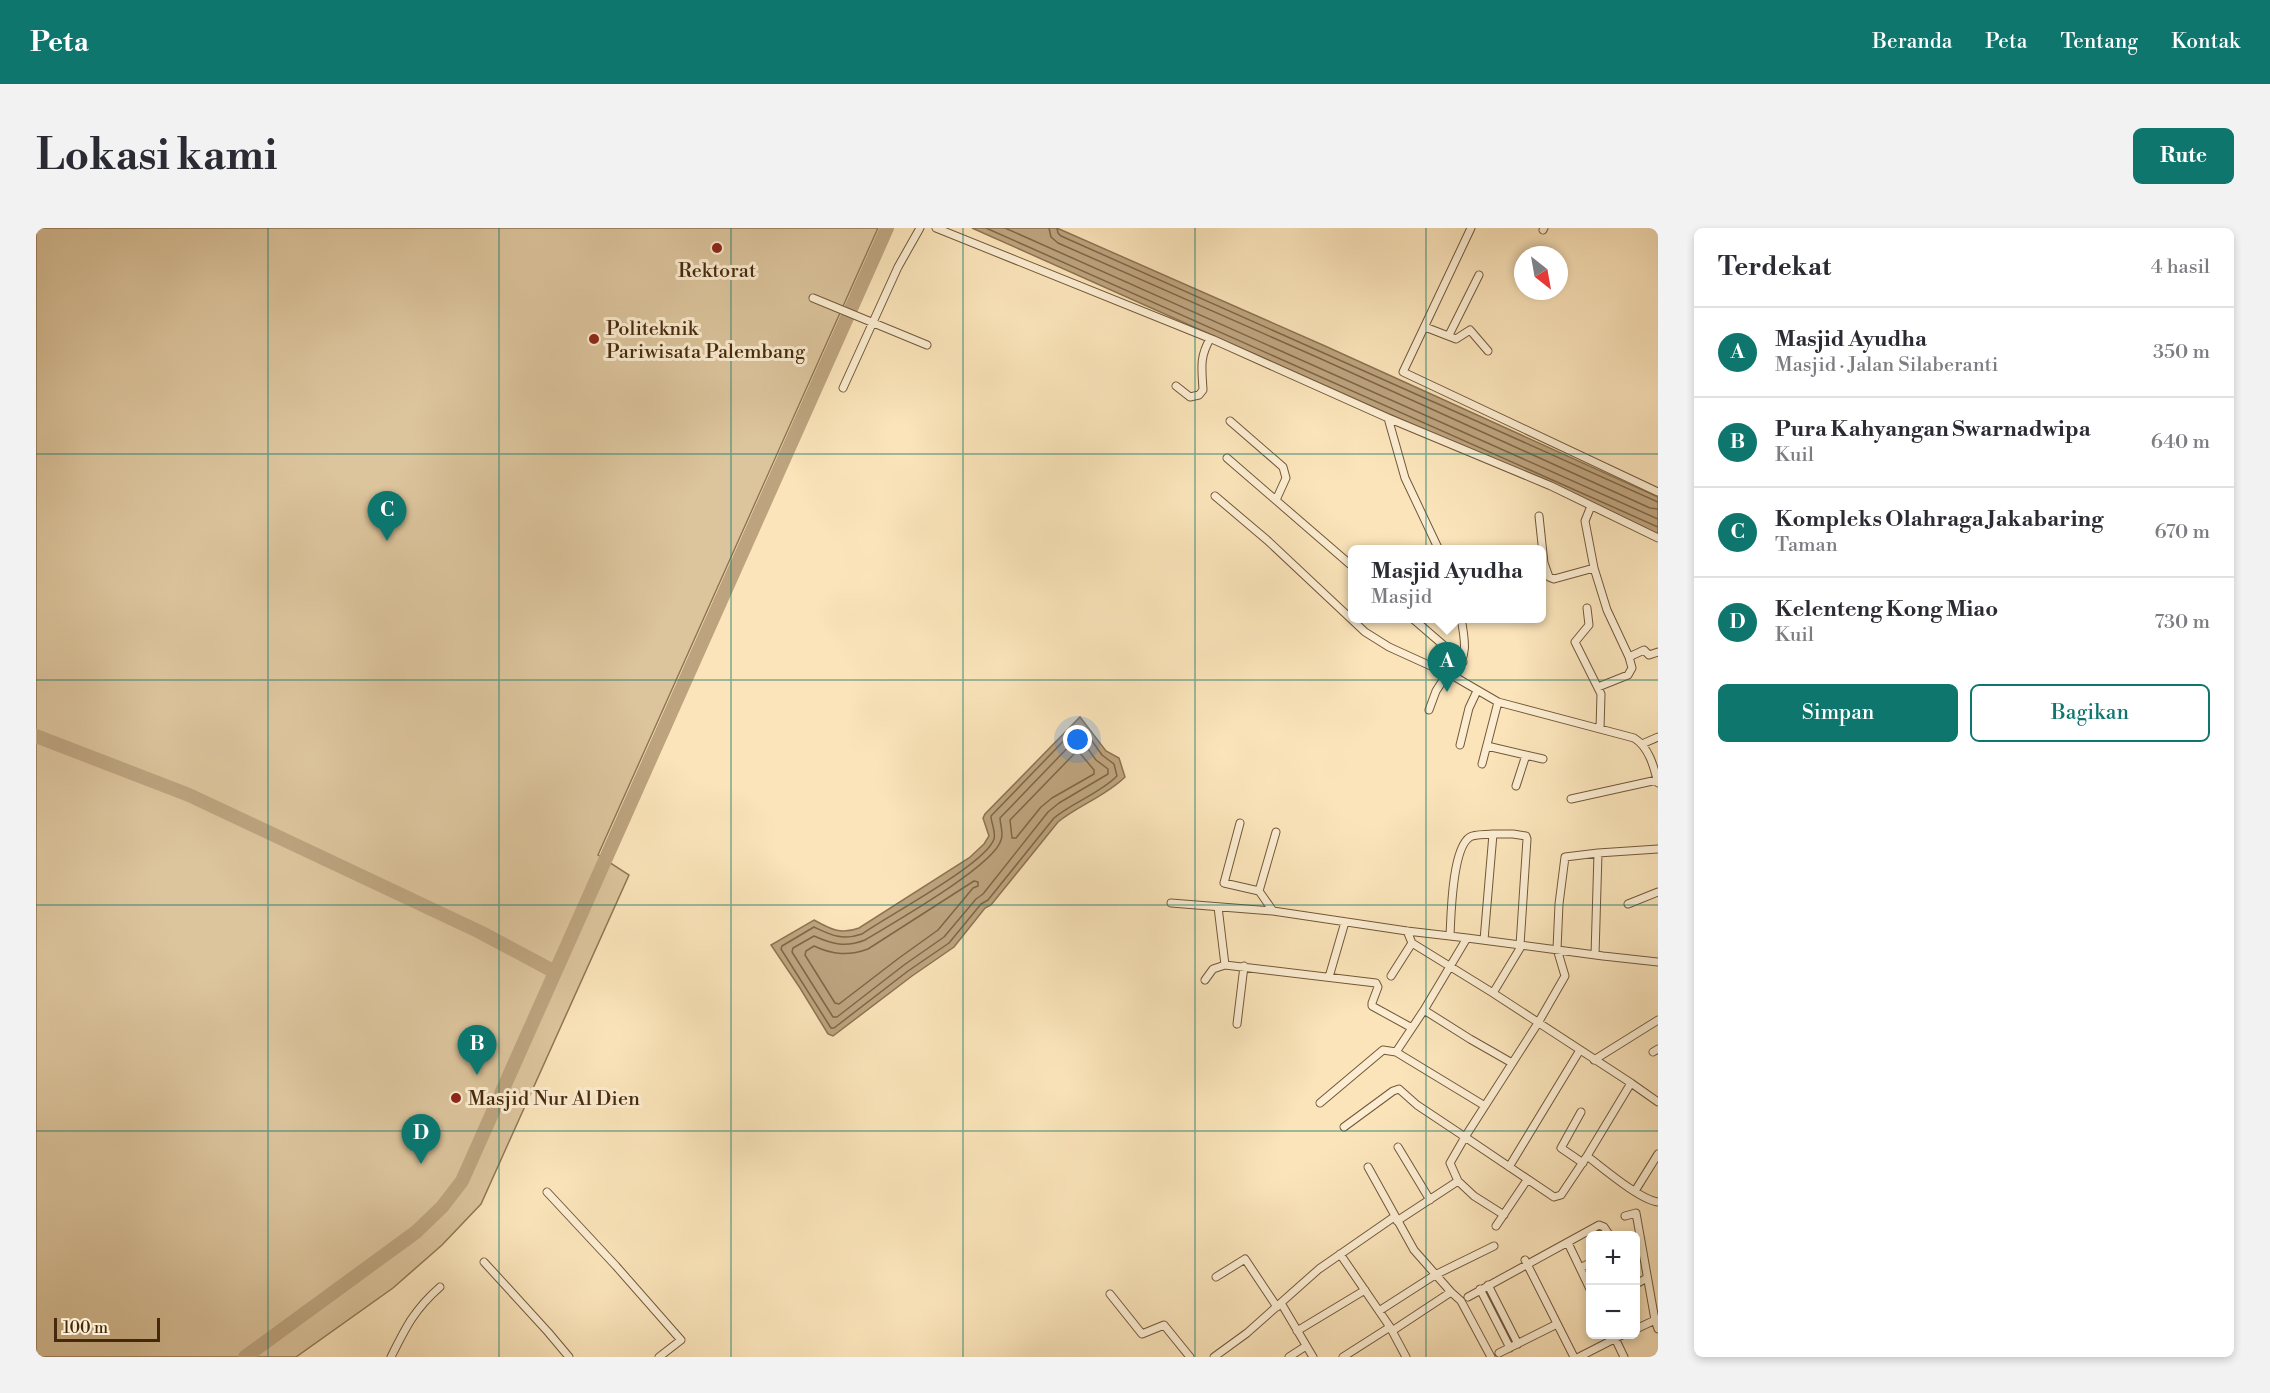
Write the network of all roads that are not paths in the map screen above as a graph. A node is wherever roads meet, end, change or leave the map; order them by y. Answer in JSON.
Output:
{"nodes":[{"id":1,"x":920,"y":228,"type":"edge"},
{"id":2,"x":936,"y":228,"type":"edge"},
{"id":3,"x":1471,"y":228,"type":"edge"},
{"id":4,"x":1479,"y":275,"type":"dead end"},
{"id":5,"x":813,"y":298,"type":"dead end"},
{"id":6,"x":873,"y":323,"type":"junction"},
{"id":7,"x":1425,"y":327,"type":"junction"},
{"id":8,"x":1449,"y":335,"type":"junction"},
{"id":9,"x":1210,"y":339,"type":"junction"},
{"id":10,"x":927,"y":345,"type":"dead end"},
{"id":11,"x":1488,"y":351,"type":"dead end"},
{"id":12,"x":1176,"y":387,"type":"dead end"},
{"id":13,"x":843,"y":388,"type":"dead end"},
{"id":14,"x":1388,"y":418,"type":"junction"},
{"id":15,"x":1230,"y":421,"type":"dead end"},
{"id":16,"x":1227,"y":458,"type":"dead end"},
{"id":17,"x":1658,"y":492,"type":"edge"},
{"id":18,"x":1215,"y":496,"type":"dead end"},
{"id":19,"x":1276,"y":500,"type":"junction"},
{"id":20,"x":1591,"y":506,"type":"junction"},
{"id":21,"x":1539,"y":516,"type":"dead end"},
{"id":22,"x":1658,"y":538,"type":"edge"},
{"id":23,"x":1437,"y":545,"type":"edge"},
{"id":24,"x":1541,"y":545,"type":"edge"},
{"id":25,"x":1348,"y":562,"type":"edge"},
{"id":26,"x":1594,"y":568,"type":"junction"},
{"id":27,"x":1546,"y":570,"type":"edge"},
{"id":28,"x":1587,"y":608,"type":"dead end"},
{"id":29,"x":1348,"y":616,"type":"edge"},
{"id":30,"x":1355,"y":623,"type":"edge"},
{"id":31,"x":1418,"y":623,"type":"edge"},
{"id":32,"x":1462,"y":623,"type":"edge"},
{"id":33,"x":1658,"y":652,"type":"edge"},
{"id":34,"x":1629,"y":657,"type":"junction"},
{"id":35,"x":1463,"y":662,"type":"junction"},
{"id":36,"x":1447,"y":674,"type":"junction"},
{"id":37,"x":1455,"y":677,"type":"junction"},
{"id":38,"x":1598,"y":687,"type":"junction"},
{"id":39,"x":1477,"y":691,"type":"junction"},
{"id":40,"x":1498,"y":702,"type":"junction"},
{"id":41,"x":1429,"y":710,"type":"dead end"},
{"id":42,"x":1599,"y":729,"type":"junction"},
{"id":43,"x":1658,"y":737,"type":"edge"},
{"id":44,"x":1642,"y":744,"type":"junction"},
{"id":45,"x":1460,"y":745,"type":"dead end"},
{"id":46,"x":1487,"y":746,"type":"junction"},
{"id":47,"x":1526,"y":755,"type":"junction"},
{"id":48,"x":1543,"y":759,"type":"dead end"},
{"id":49,"x":1482,"y":764,"type":"dead end"},
{"id":50,"x":1656,"y":769,"type":"edge"},
{"id":51,"x":1658,"y":782,"type":"edge"},
{"id":52,"x":1516,"y":786,"type":"dead end"},
{"id":53,"x":1571,"y":799,"type":"dead end"},
{"id":54,"x":1239,"y":824,"type":"dead end"},
{"id":55,"x":1276,"y":832,"type":"dead end"},
{"id":56,"x":1493,"y":834,"type":"junction"},
{"id":57,"x":1658,"y":849,"type":"edge"},
{"id":58,"x":1598,"y":852,"type":"junction"},
{"id":59,"x":1259,"y":891,"type":"junction"},
{"id":60,"x":1658,"y":892,"type":"edge"},
{"id":61,"x":1171,"y":903,"type":"dead end"},
{"id":62,"x":1628,"y":904,"type":"dead end"},
{"id":63,"x":1218,"y":907,"type":"junction"},
{"id":64,"x":1273,"y":911,"type":"junction"},
{"id":65,"x":1345,"y":922,"type":"junction"},
{"id":66,"x":1407,"y":931,"type":"junction"},
{"id":67,"x":1450,"y":936,"type":"junction"},
{"id":68,"x":1467,"y":938,"type":"junction"},
{"id":69,"x":1484,"y":940,"type":"junction"},
{"id":70,"x":1412,"y":943,"type":"junction"},
{"id":71,"x":1521,"y":945,"type":"junction"},
{"id":72,"x":1557,"y":950,"type":"junction"},
{"id":73,"x":1594,"y":955,"type":"junction"},
{"id":74,"x":1658,"y":962,"type":"edge"},
{"id":75,"x":1225,"y":965,"type":"junction"},
{"id":76,"x":1244,"y":966,"type":"junction"},
{"id":77,"x":1450,"y":967,"type":"junction"},
{"id":78,"x":1391,"y":976,"type":"dead end"},
{"id":79,"x":1329,"y":977,"type":"junction"},
{"id":80,"x":1205,"y":980,"type":"dead end"},
{"id":81,"x":1493,"y":993,"type":"junction"},
{"id":82,"x":1424,"y":1010,"type":"junction"},
{"id":83,"x":1658,"y":1020,"type":"edge"},
{"id":84,"x":1538,"y":1023,"type":"junction"},
{"id":85,"x":1237,"y":1024,"type":"dead end"},
{"id":86,"x":1412,"y":1028,"type":"junction"},
{"id":87,"x":1580,"y":1050,"type":"junction"},
{"id":88,"x":1396,"y":1052,"type":"junction"},
{"id":89,"x":1594,"y":1060,"type":"junction"},
{"id":90,"x":1512,"y":1063,"type":"junction"},
{"id":91,"x":1630,"y":1083,"type":"junction"},
{"id":92,"x":1658,"y":1102,"type":"edge"},
{"id":93,"x":1320,"y":1103,"type":"dead end"},
{"id":94,"x":1485,"y":1106,"type":"junction"},
{"id":95,"x":1581,"y":1112,"type":"dead end"},
{"id":96,"x":1344,"y":1127,"type":"dead end"},
{"id":97,"x":1465,"y":1137,"type":"junction"},
{"id":98,"x":1398,"y":1147,"type":"dead end"},
{"id":99,"x":1658,"y":1154,"type":"edge"},
{"id":100,"x":1587,"y":1156,"type":"junction"},
{"id":101,"x":1582,"y":1163,"type":"junction"},
{"id":102,"x":1368,"y":1167,"type":"dead end"},
{"id":103,"x":1509,"y":1167,"type":"junction"},
{"id":104,"x":1527,"y":1180,"type":"junction"},
{"id":105,"x":1458,"y":1181,"type":"junction"},
{"id":106,"x":1635,"y":1191,"type":"junction"},
{"id":107,"x":547,"y":1192,"type":"dead end"},
{"id":108,"x":1430,"y":1200,"type":"junction"},
{"id":109,"x":1658,"y":1202,"type":"edge"},
{"id":110,"x":1504,"y":1215,"type":"junction"},
{"id":111,"x":1625,"y":1216,"type":"dead end"},
{"id":112,"x":1396,"y":1219,"type":"junction"},
{"id":113,"x":1496,"y":1226,"type":"dead end"},
{"id":114,"x":1589,"y":1231,"type":"edge"},
{"id":115,"x":1607,"y":1231,"type":"edge"},
{"id":116,"x":1637,"y":1231,"type":"edge"},
{"id":117,"x":1586,"y":1233,"type":"edge"},
{"id":118,"x":1568,"y":1243,"type":"junction"},
{"id":119,"x":1494,"y":1246,"type":"dead end"},
{"id":120,"x":1640,"y":1248,"type":"edge"},
{"id":121,"x":1341,"y":1254,"type":"junction"},
{"id":122,"x":484,"y":1262,"type":"dead end"},
{"id":123,"x":1526,"y":1262,"type":"junction"},
{"id":124,"x":1586,"y":1265,"type":"edge"},
{"id":125,"x":1580,"y":1268,"type":"junction"},
{"id":126,"x":1435,"y":1275,"type":"junction"},
{"id":127,"x":1215,"y":1277,"type":"dead end"},
{"id":128,"x":1647,"y":1278,"type":"junction"},
{"id":129,"x":1640,"y":1282,"type":"edge"},
{"id":130,"x":1488,"y":1285,"type":"junction"},
{"id":131,"x":1588,"y":1285,"type":"edge"},
{"id":132,"x":440,"y":1287,"type":"dead end"},
{"id":133,"x":1480,"y":1289,"type":"junction"},
{"id":134,"x":1365,"y":1290,"type":"junction"},
{"id":135,"x":1451,"y":1292,"type":"junction"},
{"id":136,"x":1110,"y":1294,"type":"dead end"},
{"id":137,"x":1467,"y":1297,"type":"dead end"},
{"id":138,"x":1279,"y":1305,"type":"junction"},
{"id":139,"x":1379,"y":1311,"type":"junction"},
{"id":140,"x":1657,"y":1319,"type":"edge"},
{"id":141,"x":1557,"y":1324,"type":"junction"},
{"id":142,"x":1640,"y":1327,"type":"edge"},
{"id":143,"x":1391,"y":1329,"type":"junction"},
{"id":144,"x":1658,"y":1329,"type":"edge"},
{"id":145,"x":1297,"y":1331,"type":"junction"},
{"id":146,"x":1610,"y":1339,"type":"edge"},
{"id":147,"x":1615,"y":1339,"type":"edge"},
{"id":148,"x":1518,"y":1344,"type":"junction"},
{"id":149,"x":1306,"y":1346,"type":"junction"},
{"id":150,"x":1510,"y":1348,"type":"junction"},
{"id":151,"x":1495,"y":1355,"type":"edge"},
{"id":152,"x":391,"y":1357,"type":"edge"},
{"id":153,"x":568,"y":1357,"type":"edge"},
{"id":154,"x":658,"y":1357,"type":"edge"},
{"id":155,"x":1190,"y":1357,"type":"edge"},
{"id":156,"x":1214,"y":1357,"type":"edge"},
{"id":157,"x":1289,"y":1357,"type":"edge"},
{"id":158,"x":1313,"y":1357,"type":"edge"},
{"id":159,"x":1343,"y":1357,"type":"edge"},
{"id":160,"x":1406,"y":1357,"type":"edge"},
{"id":161,"x":1574,"y":1357,"type":"edge"},
{"id":162,"x":1579,"y":1357,"type":"edge"},
{"id":163,"x":1624,"y":1357,"type":"edge"}],
"edges":[{"from":1,"to":6,"type":"street"},
{"from":2,"to":9,"type":"street"},
{"from":3,"to":7,"type":"street"},
{"from":4,"to":8,"type":"street"},
{"from":5,"to":6,"type":"street"},
{"from":6,"to":10,"type":"street"},
{"from":6,"to":13,"type":"street"},
{"from":7,"to":8,"type":"street"},
{"from":7,"to":17,"type":"street"},
{"from":8,"to":11,"type":"street"},
{"from":9,"to":12,"type":"street"},
{"from":9,"to":14,"type":"street"},
{"from":14,"to":20,"type":"street"},
{"from":14,"to":23,"type":"street"},
{"from":15,"to":19,"type":"street"},
{"from":16,"to":19,"type":"street"},
{"from":18,"to":29,"type":"street"},
{"from":19,"to":25,"type":"street"},
{"from":20,"to":22,"type":"street"},
{"from":20,"to":26,"type":"street"},
{"from":21,"to":24,"type":"street"},
{"from":26,"to":27,"type":"street"},
{"from":26,"to":34,"type":"street"},
{"from":28,"to":38,"type":"street"},
{"from":30,"to":36,"type":"street"},
{"from":31,"to":35,"type":"street"},
{"from":32,"to":35,"type":"street"},
{"from":33,"to":34,"type":"street"},
{"from":34,"to":38,"type":"street"},
{"from":35,"to":37,"type":"street"},
{"from":36,"to":37,"type":"street"},
{"from":36,"to":41,"type":"street"},
{"from":37,"to":39,"type":"street"},
{"from":38,"to":42,"type":"street"},
{"from":39,"to":40,"type":"street"},
{"from":39,"to":45,"type":"street"},
{"from":40,"to":42,"type":"street"},
{"from":40,"to":46,"type":"street"},
{"from":42,"to":44,"type":"street"},
{"from":43,"to":44,"type":"street"},
{"from":44,"to":50,"type":"street"},
{"from":46,"to":47,"type":"street"},
{"from":46,"to":49,"type":"street"},
{"from":47,"to":48,"type":"street"},
{"from":47,"to":52,"type":"street"},
{"from":50,"to":51,"type":"street"},
{"from":51,"to":53,"type":"street"},
{"from":54,"to":59,"type":"street"},
{"from":55,"to":59,"type":"street"},
{"from":56,"to":67,"type":"street"},
{"from":56,"to":69,"type":"street"},
{"from":56,"to":71,"type":"street"},
{"from":57,"to":58,"type":"street"},
{"from":58,"to":72,"type":"street"},
{"from":58,"to":73,"type":"street"},
{"from":59,"to":64,"type":"street"},
{"from":60,"to":62,"type":"street"},
{"from":61,"to":63,"type":"street"},
{"from":63,"to":64,"type":"street"},
{"from":63,"to":75,"type":"street"},
{"from":64,"to":65,"type":"street"},
{"from":65,"to":66,"type":"street"},
{"from":65,"to":79,"type":"street"},
{"from":66,"to":67,"type":"street"},
{"from":66,"to":70,"type":"street"},
{"from":67,"to":68,"type":"street"},
{"from":68,"to":69,"type":"street"},
{"from":68,"to":77,"type":"street"},
{"from":69,"to":71,"type":"street"},
{"from":70,"to":77,"type":"street"},
{"from":70,"to":78,"type":"street"},
{"from":71,"to":72,"type":"street"},
{"from":71,"to":81,"type":"street"},
{"from":72,"to":73,"type":"street"},
{"from":72,"to":84,"type":"street"},
{"from":73,"to":74,"type":"street"},
{"from":75,"to":76,"type":"street"},
{"from":75,"to":80,"type":"street"},
{"from":76,"to":79,"type":"street"},
{"from":76,"to":85,"type":"street"},
{"from":77,"to":81,"type":"street"},
{"from":77,"to":82,"type":"street"},
{"from":79,"to":86,"type":"street"},
{"from":81,"to":84,"type":"street"},
{"from":82,"to":86,"type":"street"},
{"from":82,"to":90,"type":"street"},
{"from":83,"to":89,"type":"street"},
{"from":84,"to":87,"type":"street"},
{"from":84,"to":90,"type":"street"},
{"from":86,"to":88,"type":"street"},
{"from":87,"to":89,"type":"street"},
{"from":87,"to":103,"type":"street"},
{"from":88,"to":93,"type":"street"},
{"from":88,"to":94,"type":"street"},
{"from":89,"to":91,"type":"street"},
{"from":90,"to":94,"type":"street"},
{"from":91,"to":92,"type":"street"},
{"from":91,"to":100,"type":"street"},
{"from":94,"to":97,"type":"street"},
{"from":95,"to":101,"type":"street"},
{"from":96,"to":97,"type":"street"},
{"from":97,"to":103,"type":"street"},
{"from":97,"to":105,"type":"street"},
{"from":98,"to":108,"type":"street"},
{"from":99,"to":106,"type":"street"},
{"from":100,"to":101,"type":"street"},
{"from":100,"to":106,"type":"street"},
{"from":101,"to":104,"type":"street"},
{"from":102,"to":112,"type":"street"},
{"from":103,"to":104,"type":"street"},
{"from":104,"to":110,"type":"street"},
{"from":105,"to":108,"type":"street"},
{"from":105,"to":110,"type":"street"},
{"from":106,"to":109,"type":"street"},
{"from":107,"to":154,"type":"street"},
{"from":108,"to":112,"type":"street"},
{"from":110,"to":113,"type":"street"},
{"from":111,"to":116,"type":"street"},
{"from":112,"to":121,"type":"street"},
{"from":112,"to":126,"type":"street"},
{"from":114,"to":115,"type":"street"},
{"from":117,"to":118,"type":"street"},
{"from":118,"to":123,"type":"street"},
{"from":118,"to":125,"type":"street"},
{"from":119,"to":126,"type":"street"},
{"from":120,"to":128,"type":"street"},
{"from":121,"to":134,"type":"street"},
{"from":121,"to":138,"type":"street"},
{"from":122,"to":153,"type":"street"},
{"from":123,"to":130,"type":"street"},
{"from":123,"to":141,"type":"street"},
{"from":124,"to":125,"type":"street"},
{"from":125,"to":131,"type":"street"},
{"from":126,"to":135,"type":"street"},
{"from":126,"to":139,"type":"street"},
{"from":127,"to":138,"type":"street"},
{"from":128,"to":129,"type":"street"},
{"from":128,"to":140,"type":"street"},
{"from":130,"to":133,"type":"street"},
{"from":130,"to":148,"type":"street"},
{"from":132,"to":152,"type":"street"},
{"from":133,"to":137,"type":"street"},
{"from":133,"to":150,"type":"street"},
{"from":134,"to":139,"type":"street"},
{"from":134,"to":145,"type":"street"},
{"from":135,"to":143,"type":"street"},
{"from":135,"to":151,"type":"street"},
{"from":136,"to":155,"type":"street"},
{"from":138,"to":145,"type":"street"},
{"from":138,"to":156,"type":"street"},
{"from":139,"to":143,"type":"street"},
{"from":140,"to":142,"type":"street"},
{"from":140,"to":144,"type":"street"},
{"from":141,"to":148,"type":"street"},
{"from":141,"to":161,"type":"street"},
{"from":143,"to":159,"type":"street"},
{"from":143,"to":160,"type":"street"},
{"from":145,"to":149,"type":"street"},
{"from":146,"to":162,"type":"street"},
{"from":147,"to":163,"type":"street"},
{"from":148,"to":150,"type":"street"},
{"from":149,"to":157,"type":"street"},
{"from":149,"to":158,"type":"street"},
{"from":150,"to":151,"type":"street"}]}
